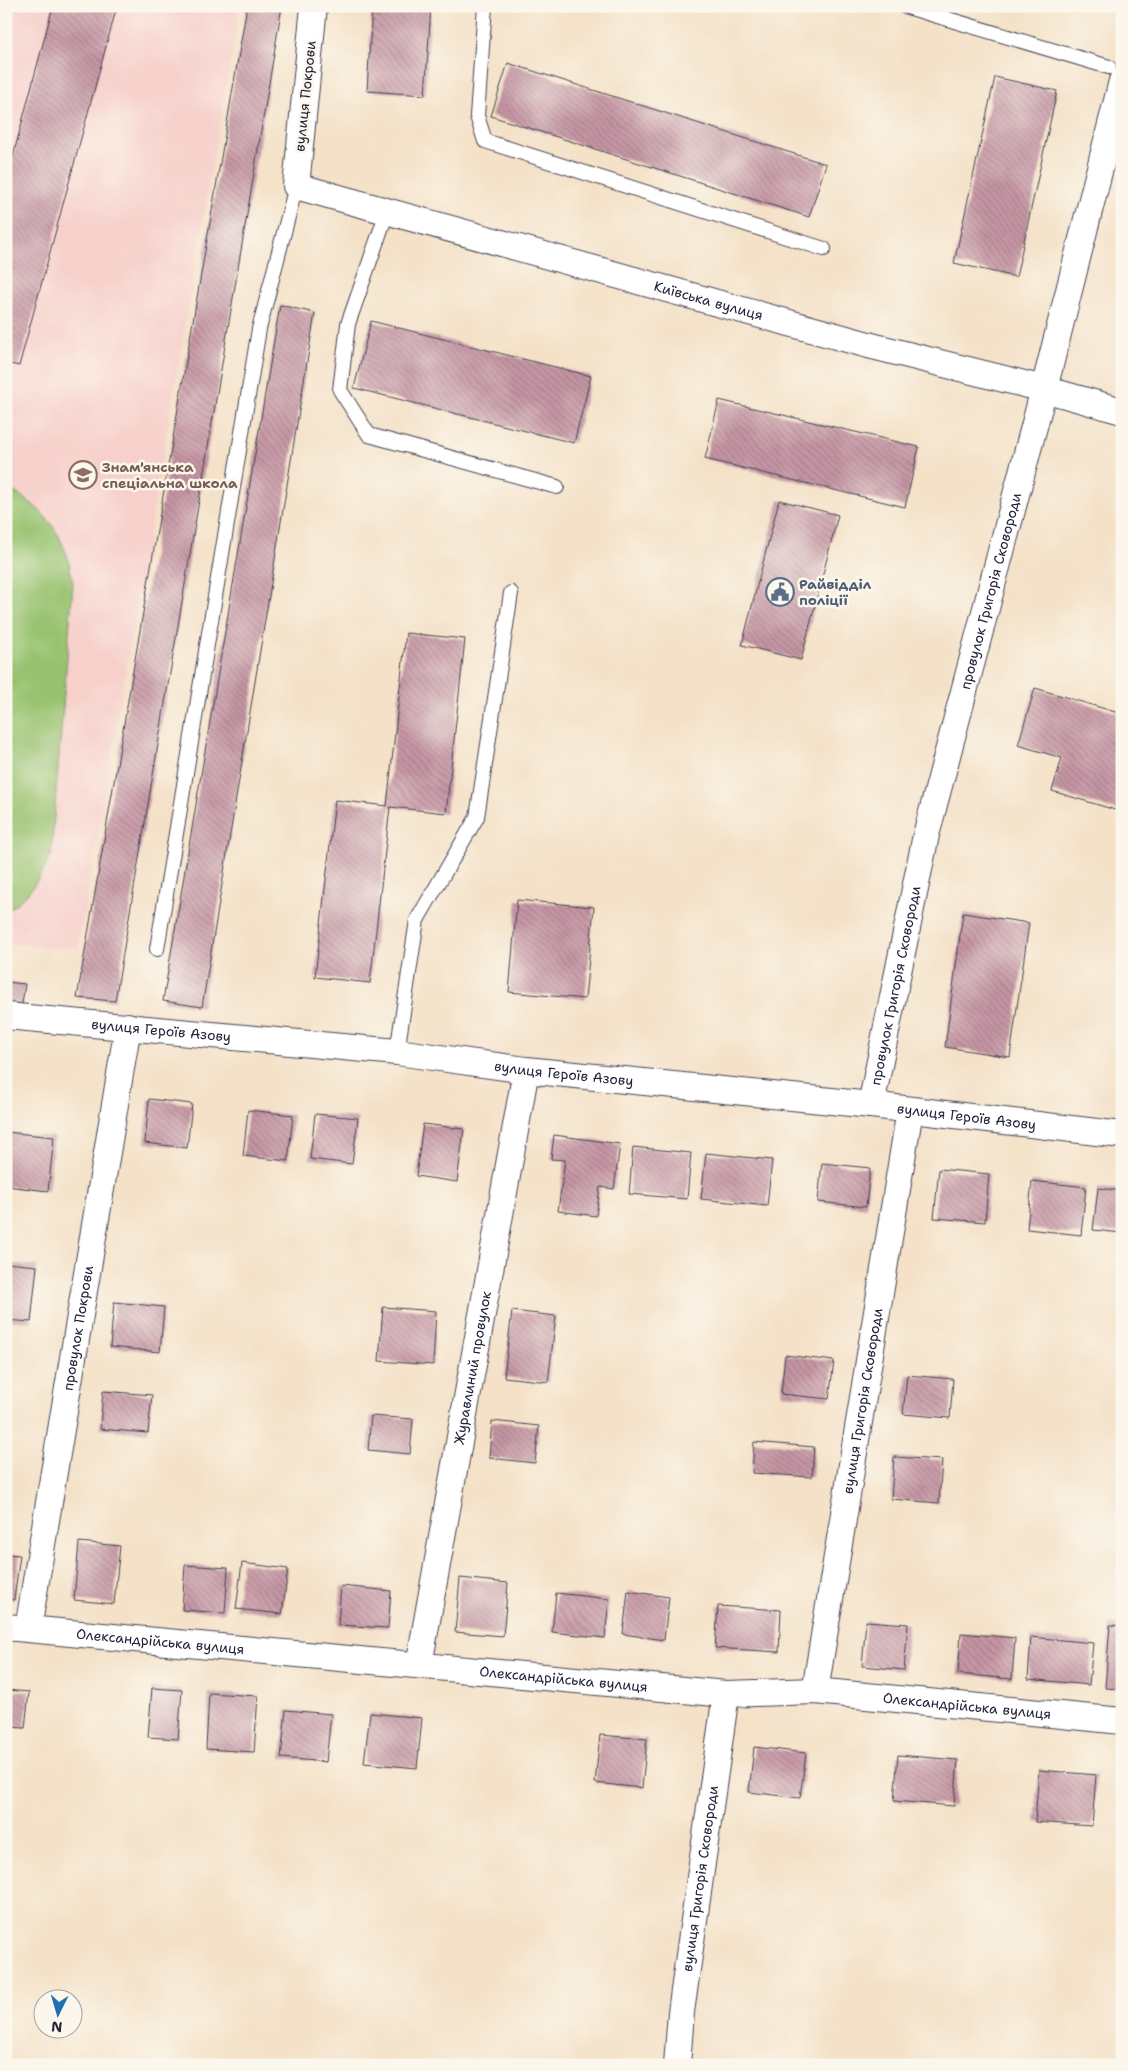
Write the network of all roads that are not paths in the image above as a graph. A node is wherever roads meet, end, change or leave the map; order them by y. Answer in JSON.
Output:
{"nodes":[{"id":1,"x":314,"y":6,"type":"edge"},
{"id":2,"x":485,"y":6,"type":"edge"},
{"id":3,"x":904,"y":6,"type":"edge"},
{"id":4,"x":1115,"y":74,"type":"edge"},
{"id":5,"x":296,"y":186,"type":"junction"},
{"id":6,"x":387,"y":212,"type":"junction"},
{"id":7,"x":824,"y":249,"type":"dead end"},
{"id":8,"x":1044,"y":389,"type":"junction"},
{"id":9,"x":1122,"y":411,"type":"edge"},
{"id":10,"x":557,"y":487,"type":"dead end"},
{"id":11,"x":511,"y":593,"type":"dead end"},
{"id":12,"x":156,"y":950,"type":"dead end"},
{"id":13,"x":6,"y":1016,"type":"edge"},
{"id":14,"x":128,"y":1026,"type":"junction"},
{"id":15,"x":397,"y":1052,"type":"junction"},
{"id":16,"x":526,"y":1070,"type":"junction"},
{"id":17,"x":871,"y":1106,"type":"junction"},
{"id":18,"x":910,"y":1110,"type":"junction"},
{"id":19,"x":1122,"y":1134,"type":"edge"},
{"id":20,"x":17,"y":1628,"type":"edge"},
{"id":21,"x":419,"y":1665,"type":"junction"},
{"id":22,"x":815,"y":1692,"type":"junction"},
{"id":23,"x":726,"y":1694,"type":"junction"},
{"id":24,"x":1122,"y":1721,"type":"edge"},
{"id":25,"x":677,"y":2065,"type":"edge"}],
"edges":[{"from":1,"to":5,"type":"street","name":"вулиця Покрови"},
{"from":2,"to":7,"type":"lane"},
{"from":3,"to":4,"type":"lane"},
{"from":4,"to":8,"type":"street","name":"провулок Григорія Сковороди"},
{"from":5,"to":6,"type":"street","name":"Київська вулиця"},
{"from":5,"to":12,"type":"lane"},
{"from":6,"to":8,"type":"street","name":"Київська вулиця"},
{"from":6,"to":10,"type":"lane"},
{"from":8,"to":9,"type":"street","name":"Київська вулиця"},
{"from":8,"to":17,"type":"street","name":"провулок Григорія Сковороди"},
{"from":11,"to":15,"type":"lane"},
{"from":13,"to":14,"type":"street","name":"вулиця Героїв Азову"},
{"from":14,"to":15,"type":"street","name":"вулиця Героїв Азову"},
{"from":14,"to":20,"type":"street","name":"провулок Покрови"},
{"from":15,"to":16,"type":"street","name":"вулиця Героїв Азову"},
{"from":16,"to":17,"type":"street","name":"вулиця Героїв Азову"},
{"from":16,"to":21,"type":"street","name":"Журавлиний провулок"},
{"from":17,"to":18,"type":"street","name":"вулиця Героїв Азову"},
{"from":18,"to":19,"type":"street","name":"вулиця Героїв Азову"},
{"from":18,"to":22,"type":"street","name":"вулиця Григорія Сковороди"},
{"from":20,"to":21,"type":"street","name":"Олександрійська вулиця"},
{"from":21,"to":23,"type":"street","name":"Олександрійська вулиця"},
{"from":22,"to":23,"type":"street","name":"Олександрійська вулиця"},
{"from":22,"to":24,"type":"street","name":"Олександрійська вулиця"},
{"from":23,"to":25,"type":"street","name":"вулиця Григорія Сковороди"}]}
